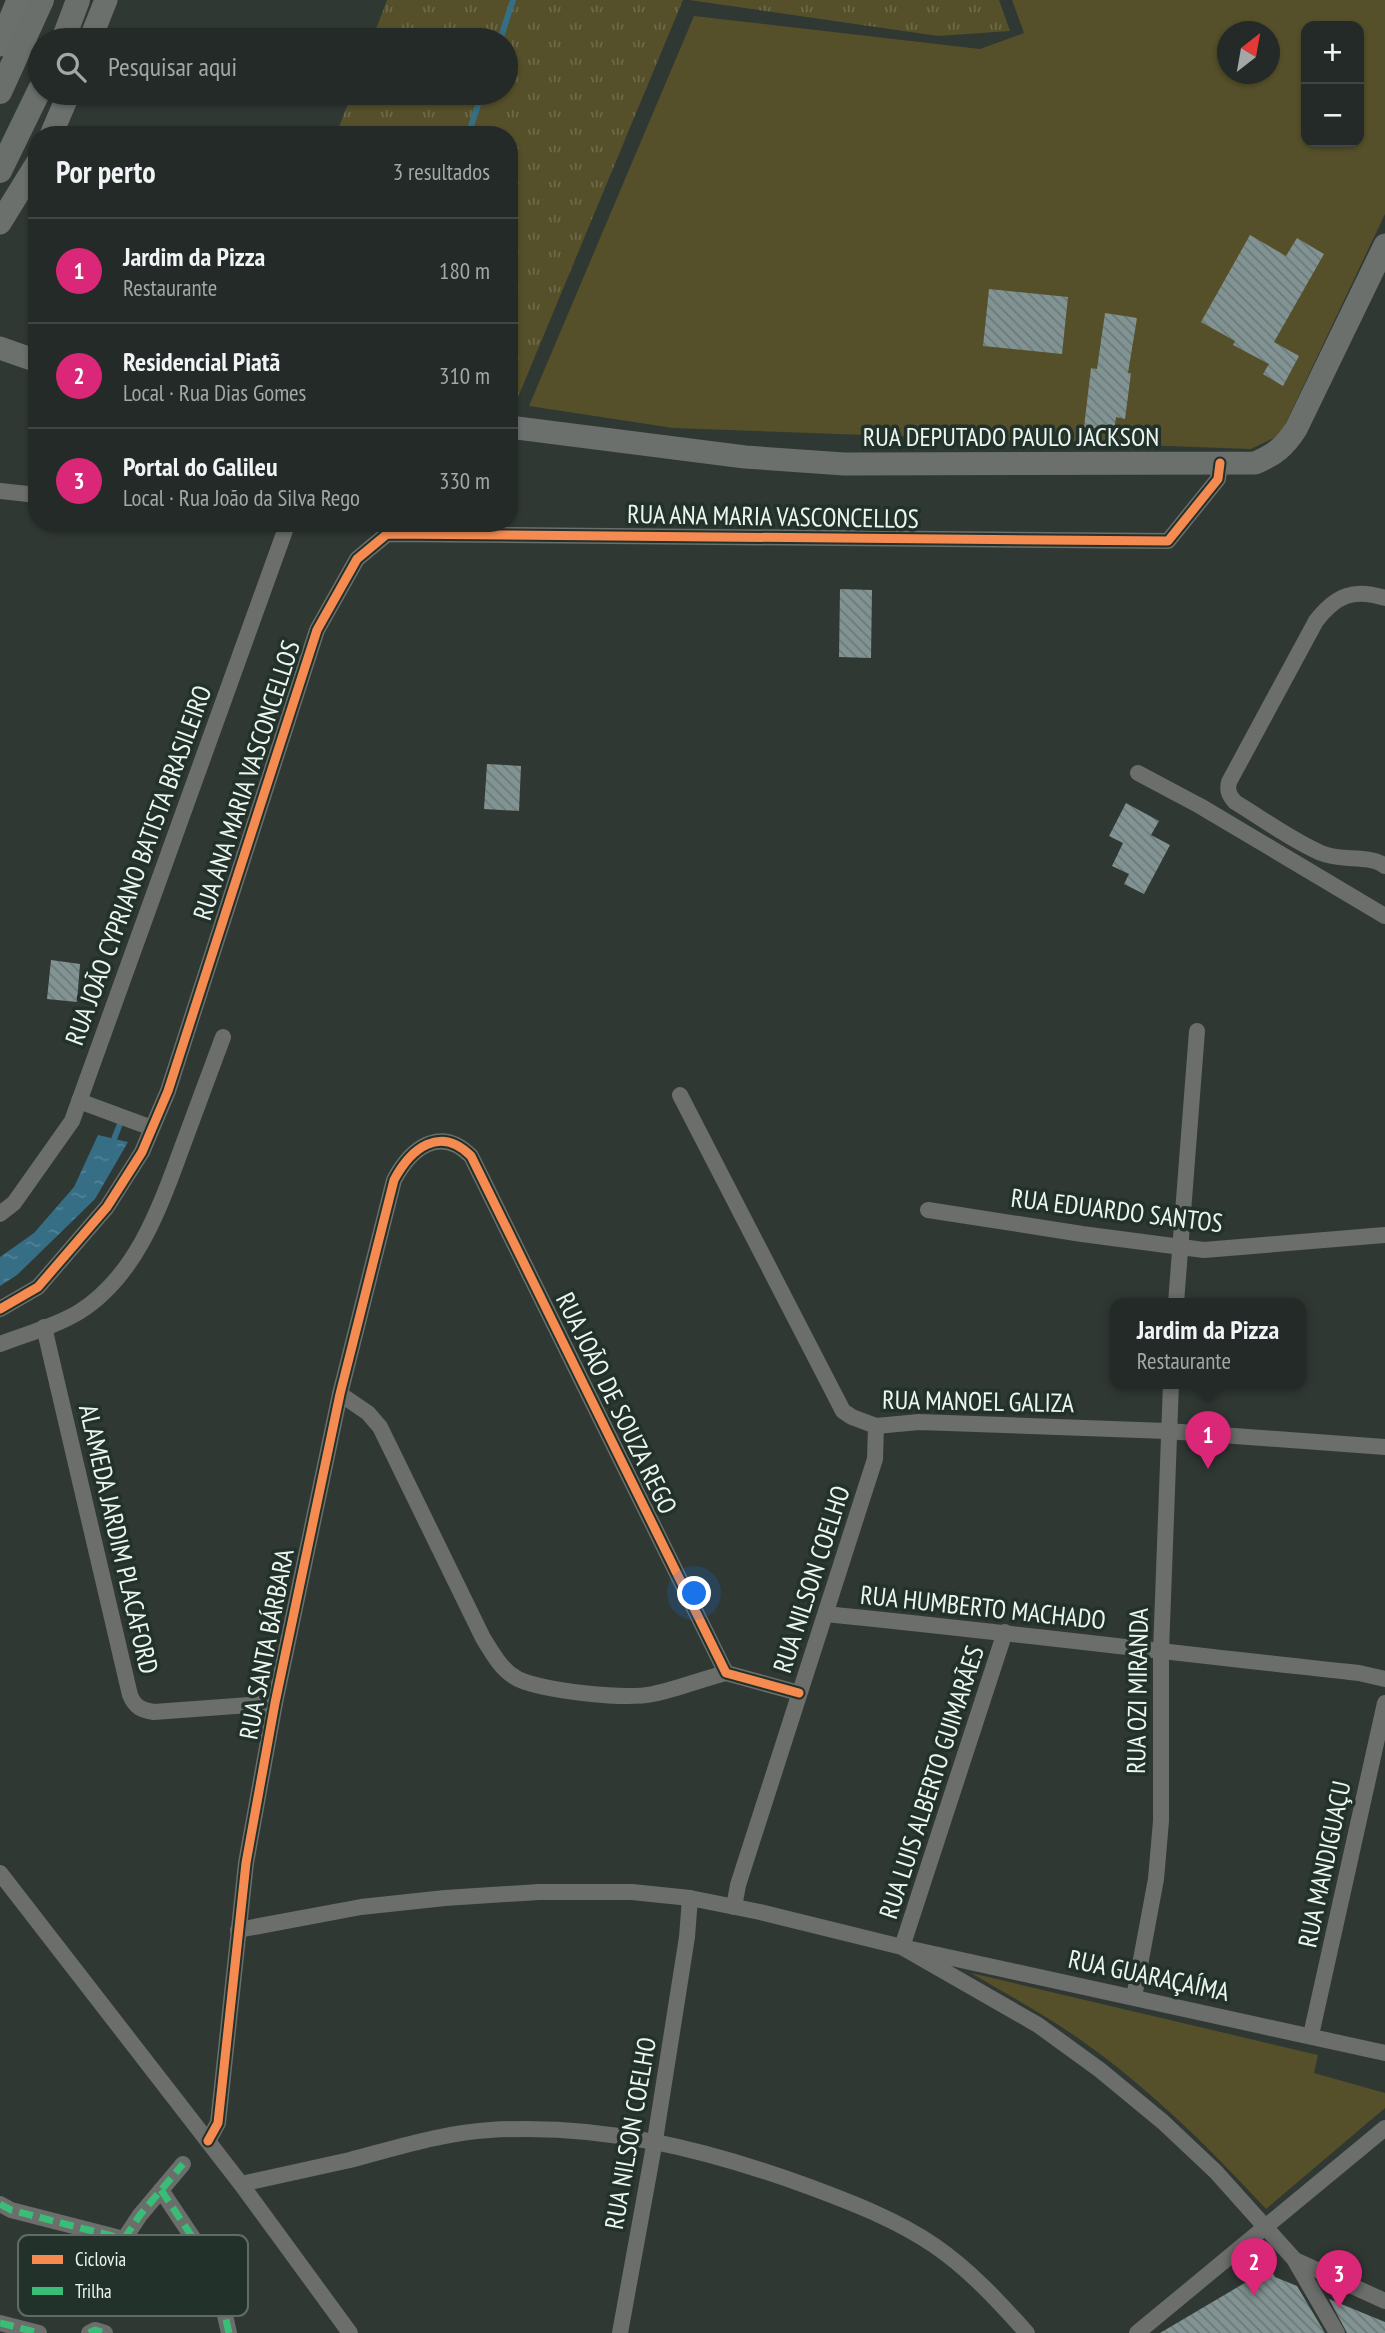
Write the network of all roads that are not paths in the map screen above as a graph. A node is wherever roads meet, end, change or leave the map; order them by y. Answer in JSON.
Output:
{"nodes":[{"id":1,"x":18,"y":0,"type":"edge"},
{"id":2,"x":42,"y":0,"type":"edge"},
{"id":3,"x":78,"y":0,"type":"edge"},
{"id":4,"x":106,"y":0,"type":"edge"},
{"id":5,"x":29,"y":28,"type":"edge"},
{"id":6,"x":68,"y":28,"type":"edge"},
{"id":7,"x":95,"y":28,"type":"edge"},
{"id":8,"x":28,"y":31,"type":"edge"},
{"id":9,"x":0,"y":45,"type":"edge"},
{"id":10,"x":0,"y":92,"type":"edge"},
{"id":11,"x":32,"y":105,"type":"edge"},
{"id":12,"x":64,"y":105,"type":"edge"},
{"id":13,"x":55,"y":126,"type":"edge"},
{"id":14,"x":0,"y":171,"type":"edge"},
{"id":15,"x":28,"y":178,"type":"edge"},
{"id":16,"x":0,"y":223,"type":"edge"},
{"id":17,"x":1385,"y":245,"type":"edge"},
{"id":18,"x":2,"y":347,"type":"edge"},
{"id":19,"x":28,"y":357,"type":"edge"},
{"id":20,"x":518,"y":428,"type":"edge"},
{"id":21,"x":1219,"y":471,"type":"junction"},
{"id":22,"x":0,"y":491,"type":"edge"},
{"id":23,"x":28,"y":494,"type":"edge"},
{"id":24,"x":284,"y":532,"type":"edge"},
{"id":25,"x":1385,"y":598,"type":"edge"},
{"id":26,"x":1138,"y":773,"type":"dead end"},
{"id":27,"x":1385,"y":866,"type":"edge"},
{"id":28,"x":1385,"y":916,"type":"edge"},
{"id":29,"x":1197,"y":1031,"type":"dead end"},
{"id":30,"x":223,"y":1037,"type":"dead end"},
{"id":31,"x":680,"y":1095,"type":"dead end"},
{"id":32,"x":82,"y":1102,"type":"junction"},
{"id":33,"x":150,"y":1127,"type":"junction"},
{"id":34,"x":403,"y":1162,"type":"joint"},
{"id":35,"x":928,"y":1210,"type":"dead end"},
{"id":36,"x":0,"y":1213,"type":"edge"},
{"id":37,"x":1385,"y":1235,"type":"edge"},
{"id":38,"x":1180,"y":1247,"type":"junction"},
{"id":39,"x":1176,"y":1298,"type":"edge"},
{"id":40,"x":0,"y":1310,"type":"edge"},
{"id":41,"x":44,"y":1327,"type":"junction"},
{"id":42,"x":0,"y":1345,"type":"edge"},
{"id":43,"x":1170,"y":1389,"type":"edge"},
{"id":44,"x":340,"y":1394,"type":"junction"},
{"id":45,"x":876,"y":1426,"type":"junction"},
{"id":46,"x":1167,"y":1431,"type":"junction"},
{"id":47,"x":1385,"y":1447,"type":"edge"},
{"id":48,"x":826,"y":1614,"type":"junction"},
{"id":49,"x":1005,"y":1632,"type":"junction"},
{"id":50,"x":1161,"y":1652,"type":"junction"},
{"id":51,"x":726,"y":1673,"type":"junction"},
{"id":52,"x":1385,"y":1679,"type":"edge"},
{"id":53,"x":799,"y":1693,"type":"junction"},
{"id":54,"x":275,"y":1703,"type":"junction"},
{"id":55,"x":1385,"y":1703,"type":"edge"},
{"id":56,"x":0,"y":1873,"type":"edge"},
{"id":57,"x":690,"y":1898,"type":"junction"},
{"id":58,"x":734,"y":1907,"type":"junction"},
{"id":59,"x":238,"y":1930,"type":"junction"},
{"id":60,"x":902,"y":1947,"type":"junction"},
{"id":61,"x":1134,"y":1997,"type":"junction"},
{"id":62,"x":1311,"y":2035,"type":"junction"},
{"id":63,"x":1385,"y":2053,"type":"edge"},
{"id":64,"x":1385,"y":2128,"type":"edge"},
{"id":65,"x":655,"y":2140,"type":"junction"},
{"id":66,"x":208,"y":2141,"type":"junction"},
{"id":67,"x":183,"y":2164,"type":"dead end"},
{"id":68,"x":241,"y":2184,"type":"junction"},
{"id":69,"x":161,"y":2190,"type":"junction"},
{"id":70,"x":4,"y":2211,"type":"edge"},
{"id":71,"x":1267,"y":2226,"type":"junction"},
{"id":72,"x":107,"y":2235,"type":"edge"},
{"id":73,"x":127,"y":2235,"type":"edge"},
{"id":74,"x":191,"y":2235,"type":"edge"},
{"id":75,"x":1294,"y":2259,"type":"junction"},
{"id":76,"x":1385,"y":2301,"type":"edge"},
{"id":77,"x":0,"y":2323,"type":"edge"},
{"id":78,"x":39,"y":2333,"type":"edge"},
{"id":79,"x":89,"y":2333,"type":"edge"},
{"id":80,"x":105,"y":2333,"type":"edge"},
{"id":81,"x":350,"y":2333,"type":"edge"},
{"id":82,"x":621,"y":2333,"type":"edge"},
{"id":83,"x":1027,"y":2333,"type":"edge"},
{"id":84,"x":1137,"y":2333,"type":"edge"},
{"id":85,"x":1337,"y":2333,"type":"edge"}],
"edges":[{"from":1,"to":9,"type":"main road"},
{"from":2,"to":5,"type":"main road"},
{"from":3,"to":6,"type":"main road"},
{"from":4,"to":7,"type":"main road"},
{"from":8,"to":10,"type":"main road"},
{"from":11,"to":14,"type":"main road"},
{"from":12,"to":13,"type":"main road"},
{"from":15,"to":16,"type":"main road"},
{"from":17,"to":21,"type":"main road","name":"RUA DEPUTADO PAULO JACKSON"},
{"from":18,"to":19,"type":"main road"},
{"from":20,"to":21,"type":"main road","name":"RUA DEPUTADO PAULO JACKSON"},
{"from":21,"to":33,"type":"street","name":"RUA ANA MARIA VASCONCELLOS"},
{"from":22,"to":23,"type":"street"},
{"from":24,"to":32,"type":"street","name":"RUA JOÃO CYPRIANO BATISTA BRASILEIRO"},
{"from":25,"to":27,"type":"street"},
{"from":26,"to":28,"type":"street"},
{"from":29,"to":38,"type":"street"},
{"from":30,"to":41,"type":"street"},
{"from":31,"to":45,"type":"street","name":"RUA MANOEL GALIZA"},
{"from":32,"to":33,"type":"street"},
{"from":32,"to":36,"type":"street","name":"RUA JOÃO CYPRIANO BATISTA BRASILEIRO"},
{"from":33,"to":40,"type":"street","name":"RUA ANA MARIA VASCONCELLOS"},
{"from":34,"to":44,"type":"street","name":"RUA SANTA BÁRBARA"},
{"from":34,"to":51,"type":"street","name":"RUA JOÃO DE SOUZA REGO"},
{"from":35,"to":38,"type":"street","name":"RUA EDUARDO SANTOS"},
{"from":37,"to":38,"type":"street","name":"RUA EDUARDO SANTOS"},
{"from":38,"to":39,"type":"street"},
{"from":41,"to":42,"type":"street"},
{"from":41,"to":54,"type":"street","name":"ALAMEDA JARDIM PLACAFORD"},
{"from":43,"to":46,"type":"street","name":"RUA OZI MIRANDA"},
{"from":44,"to":51,"type":"street"},
{"from":44,"to":54,"type":"street","name":"RUA SANTA BÁRBARA"},
{"from":45,"to":46,"type":"street","name":"RUA MANOEL GALIZA"},
{"from":45,"to":48,"type":"street","name":"RUA NILSON COELHO"},
{"from":46,"to":47,"type":"street","name":"RUA MANOEL GALIZA"},
{"from":46,"to":50,"type":"street","name":"RUA OZI MIRANDA"},
{"from":48,"to":49,"type":"street","name":"RUA HUMBERTO MACHADO"},
{"from":48,"to":53,"type":"street","name":"RUA NILSON COELHO"},
{"from":49,"to":50,"type":"street","name":"RUA HUMBERTO MACHADO"},
{"from":49,"to":60,"type":"street","name":"RUA LUIS ALBERTO GUIMARÃES"},
{"from":50,"to":52,"type":"street","name":"RUA HUMBERTO MACHADO"},
{"from":50,"to":61,"type":"street","name":"RUA OZI MIRANDA"},
{"from":51,"to":53,"type":"street"},
{"from":53,"to":58,"type":"street","name":"RUA NILSON COELHO"},
{"from":54,"to":59,"type":"street","name":"RUA SANTA BÁRBARA"},
{"from":55,"to":62,"type":"street","name":"RUA MANDIGUAÇU"},
{"from":56,"to":66,"type":"street"},
{"from":57,"to":58,"type":"street","name":"RUA GUARAÇAÍMA"},
{"from":57,"to":59,"type":"street","name":"RUA GUARAÇAÍMA"},
{"from":57,"to":65,"type":"street","name":"RUA NILSON COELHO"},
{"from":58,"to":60,"type":"street","name":"RUA GUARAÇAÍMA"},
{"from":59,"to":66,"type":"street","name":"RUA SANTA BÁRBARA"},
{"from":60,"to":61,"type":"street","name":"RUA GUARAÇAÍMA"},
{"from":60,"to":71,"type":"street"},
{"from":61,"to":62,"type":"street","name":"RUA GUARAÇAÍMA"},
{"from":62,"to":63,"type":"street","name":"RUA GUARAÇAÍMA"},
{"from":64,"to":71,"type":"street"},
{"from":65,"to":68,"type":"street"},
{"from":65,"to":82,"type":"street","name":"RUA NILSON COELHO"},
{"from":65,"to":83,"type":"street"},
{"from":66,"to":68,"type":"street"},
{"from":67,"to":69,"type":"street"},
{"from":68,"to":81,"type":"street"},
{"from":69,"to":73,"type":"street"},
{"from":69,"to":74,"type":"street"},
{"from":70,"to":72,"type":"street"},
{"from":71,"to":75,"type":"street"},
{"from":71,"to":84,"type":"street"},
{"from":75,"to":76,"type":"street"},
{"from":75,"to":85,"type":"street"},
{"from":77,"to":78,"type":"street"},
{"from":79,"to":80,"type":"street"}]}
